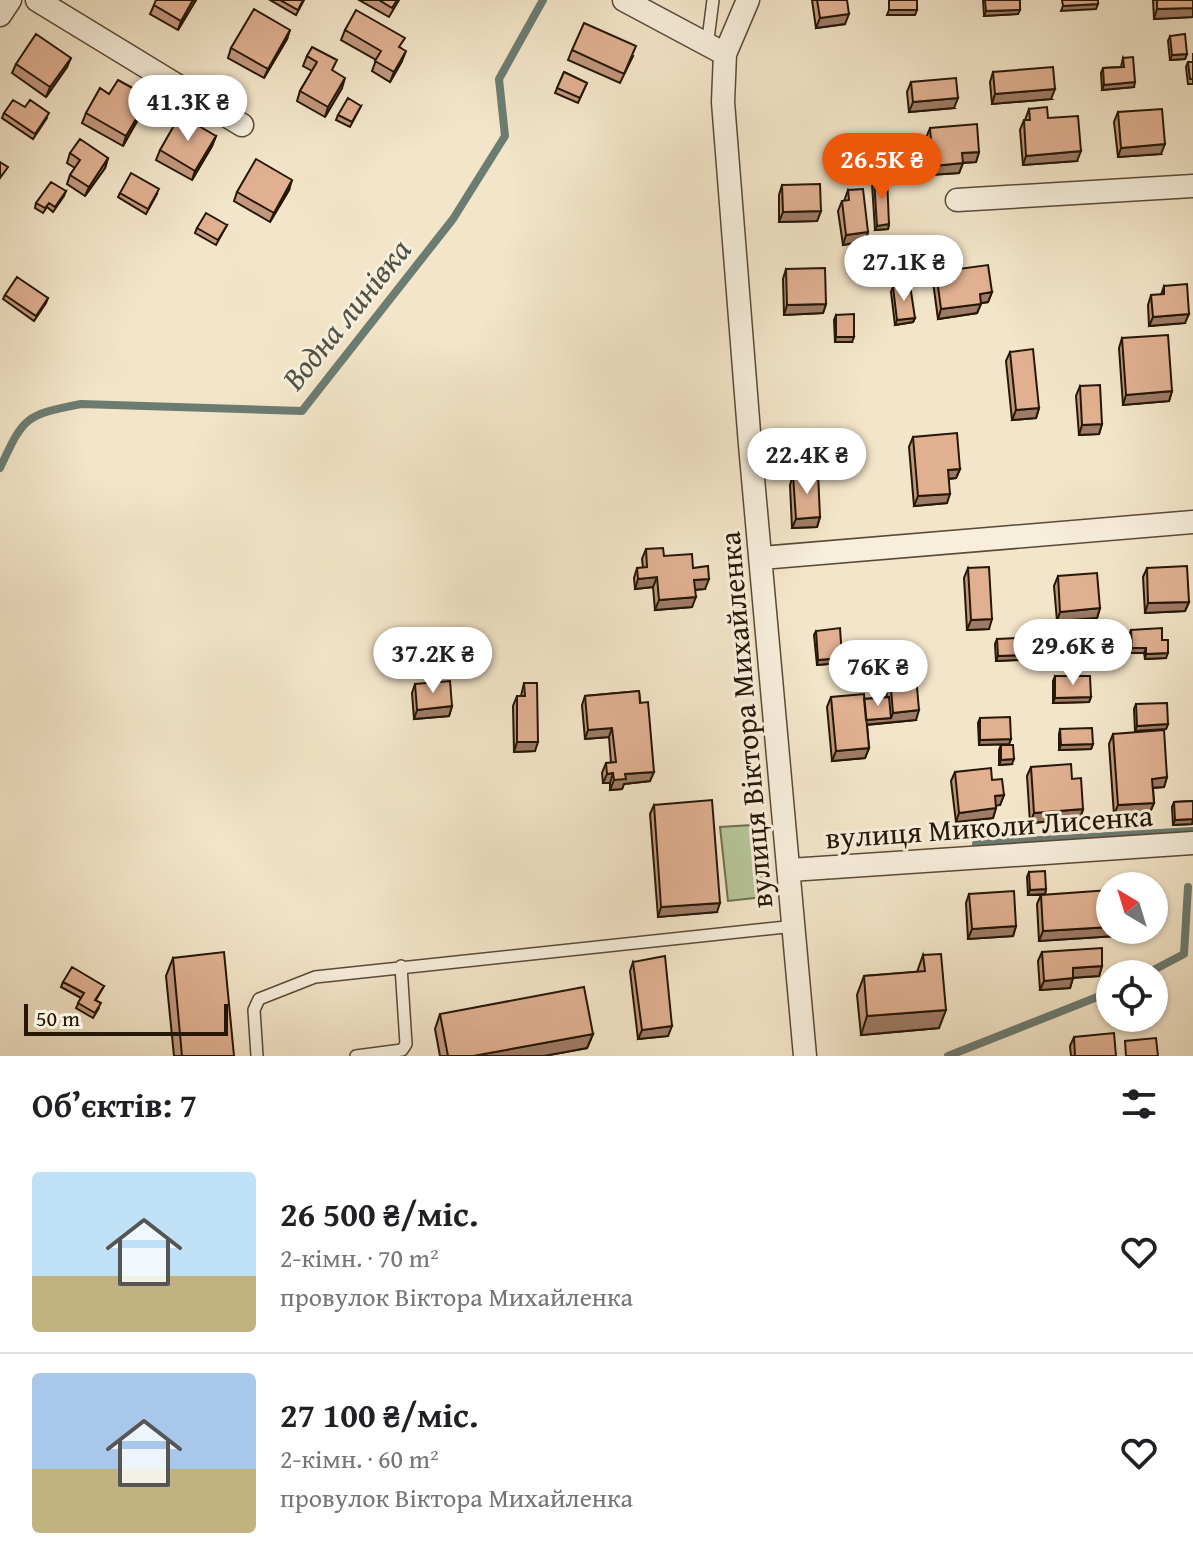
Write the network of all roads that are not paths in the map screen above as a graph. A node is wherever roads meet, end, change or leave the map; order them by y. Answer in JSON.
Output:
{"nodes":[{"id":1,"x":10,"y":0,"type":"edge"},
{"id":2,"x":37,"y":0,"type":"edge"},
{"id":3,"x":624,"y":0,"type":"edge"},
{"id":4,"x":713,"y":0,"type":"edge"},
{"id":5,"x":748,"y":0,"type":"edge"},
{"id":6,"x":0,"y":15,"type":"edge"},
{"id":7,"x":716,"y":51,"type":"junction"},
{"id":8,"x":242,"y":125,"type":"dead end"},
{"id":9,"x":1193,"y":186,"type":"edge"},
{"id":10,"x":957,"y":200,"type":"dead end"},
{"id":11,"x":1193,"y":522,"type":"edge"},
{"id":12,"x":761,"y":558,"type":"junction"},
{"id":13,"x":1193,"y":843,"type":"edge"},
{"id":14,"x":790,"y":870,"type":"junction"},
{"id":15,"x":795,"y":926,"type":"junction"},
{"id":16,"x":401,"y":966,"type":"junction"},
{"id":17,"x":257,"y":1056,"type":"edge"},
{"id":18,"x":356,"y":1056,"type":"edge"},
{"id":19,"x":805,"y":1056,"type":"edge"}],
"edges":[{"from":1,"to":6,"type":"street"},
{"from":2,"to":8,"type":"street"},
{"from":3,"to":7,"type":"street"},
{"from":4,"to":7,"type":"lane"},
{"from":5,"to":7,"type":"street","name":"вулиця Віктора Михайленка"},
{"from":7,"to":12,"type":"street","name":"вулиця Віктора Михайленка"},
{"from":9,"to":10,"type":"street"},
{"from":11,"to":12,"type":"street"},
{"from":12,"to":14,"type":"street","name":"вулиця Віктора Михайленка"},
{"from":13,"to":14,"type":"street","name":"вулиця Миколи Лисенка"},
{"from":14,"to":15,"type":"street","name":"вулиця Віктора Михайленка"},
{"from":15,"to":16,"type":"lane"},
{"from":15,"to":19,"type":"street","name":"вулиця Віктора Михайленка"},
{"from":16,"to":17,"type":"lane"},
{"from":16,"to":18,"type":"lane"}]}
